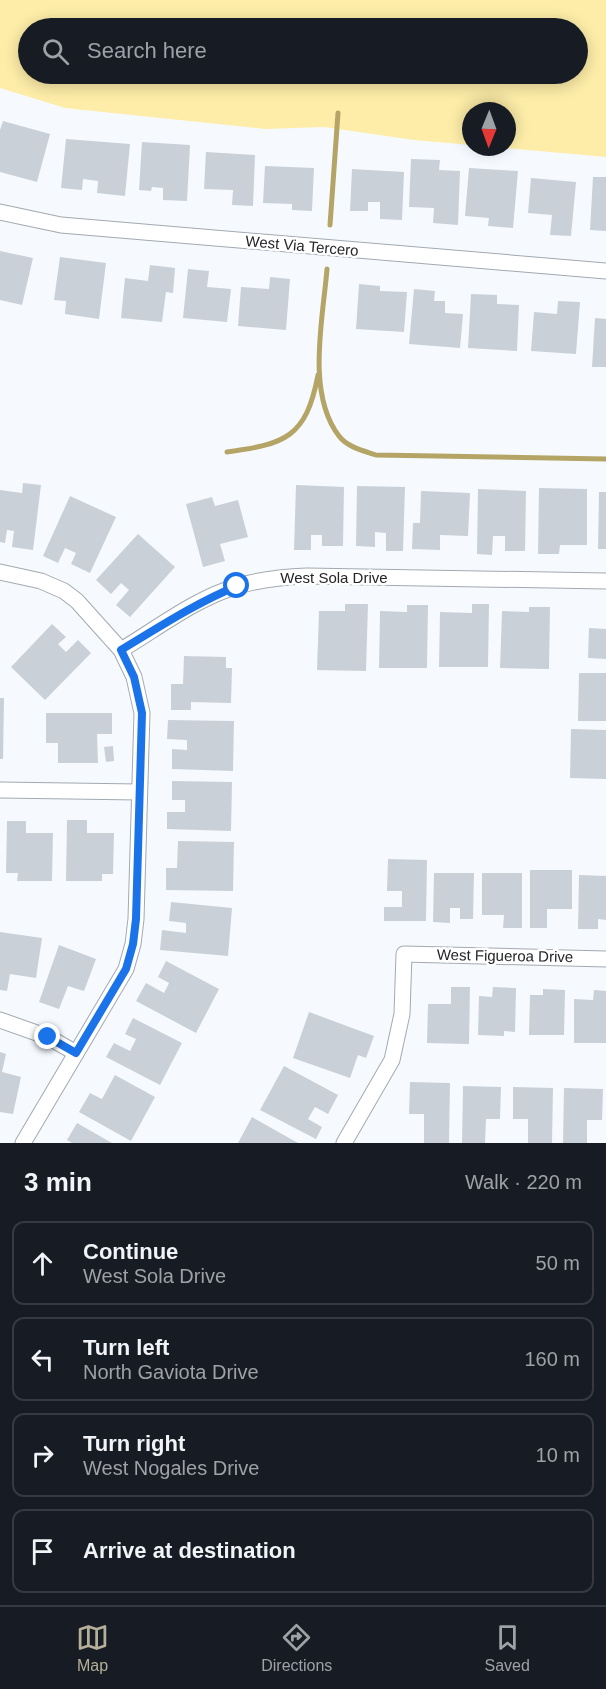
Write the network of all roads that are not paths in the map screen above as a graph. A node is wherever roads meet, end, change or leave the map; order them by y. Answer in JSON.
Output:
{"nodes":[{"id":1,"x":0,"y":213,"type":"edge"},
{"id":2,"x":606,"y":270,"type":"edge"},
{"id":3,"x":0,"y":572,"type":"edge"},
{"id":4,"x":606,"y":581,"type":"edge"},
{"id":5,"x":121,"y":650,"type":"junction"},
{"id":6,"x":0,"y":790,"type":"edge"},
{"id":7,"x":139,"y":792,"type":"junction"},
{"id":8,"x":606,"y":959,"type":"edge"},
{"id":9,"x":0,"y":1020,"type":"edge"},
{"id":10,"x":76,"y":1053,"type":"junction"},
{"id":11,"x":23,"y":1143,"type":"edge"},
{"id":12,"x":344,"y":1143,"type":"edge"}],
"edges":[{"from":1,"to":2,"type":"street","name":"West Via Tercero"},
{"from":3,"to":5,"type":"street"},
{"from":4,"to":5,"type":"street","name":"West Sola Drive"},
{"from":5,"to":7,"type":"street"},
{"from":6,"to":7,"type":"street"},
{"from":7,"to":10,"type":"street"},
{"from":8,"to":12,"type":"street","name":"West Figueroa Drive"},
{"from":9,"to":10,"type":"street"},
{"from":10,"to":11,"type":"street"}]}
